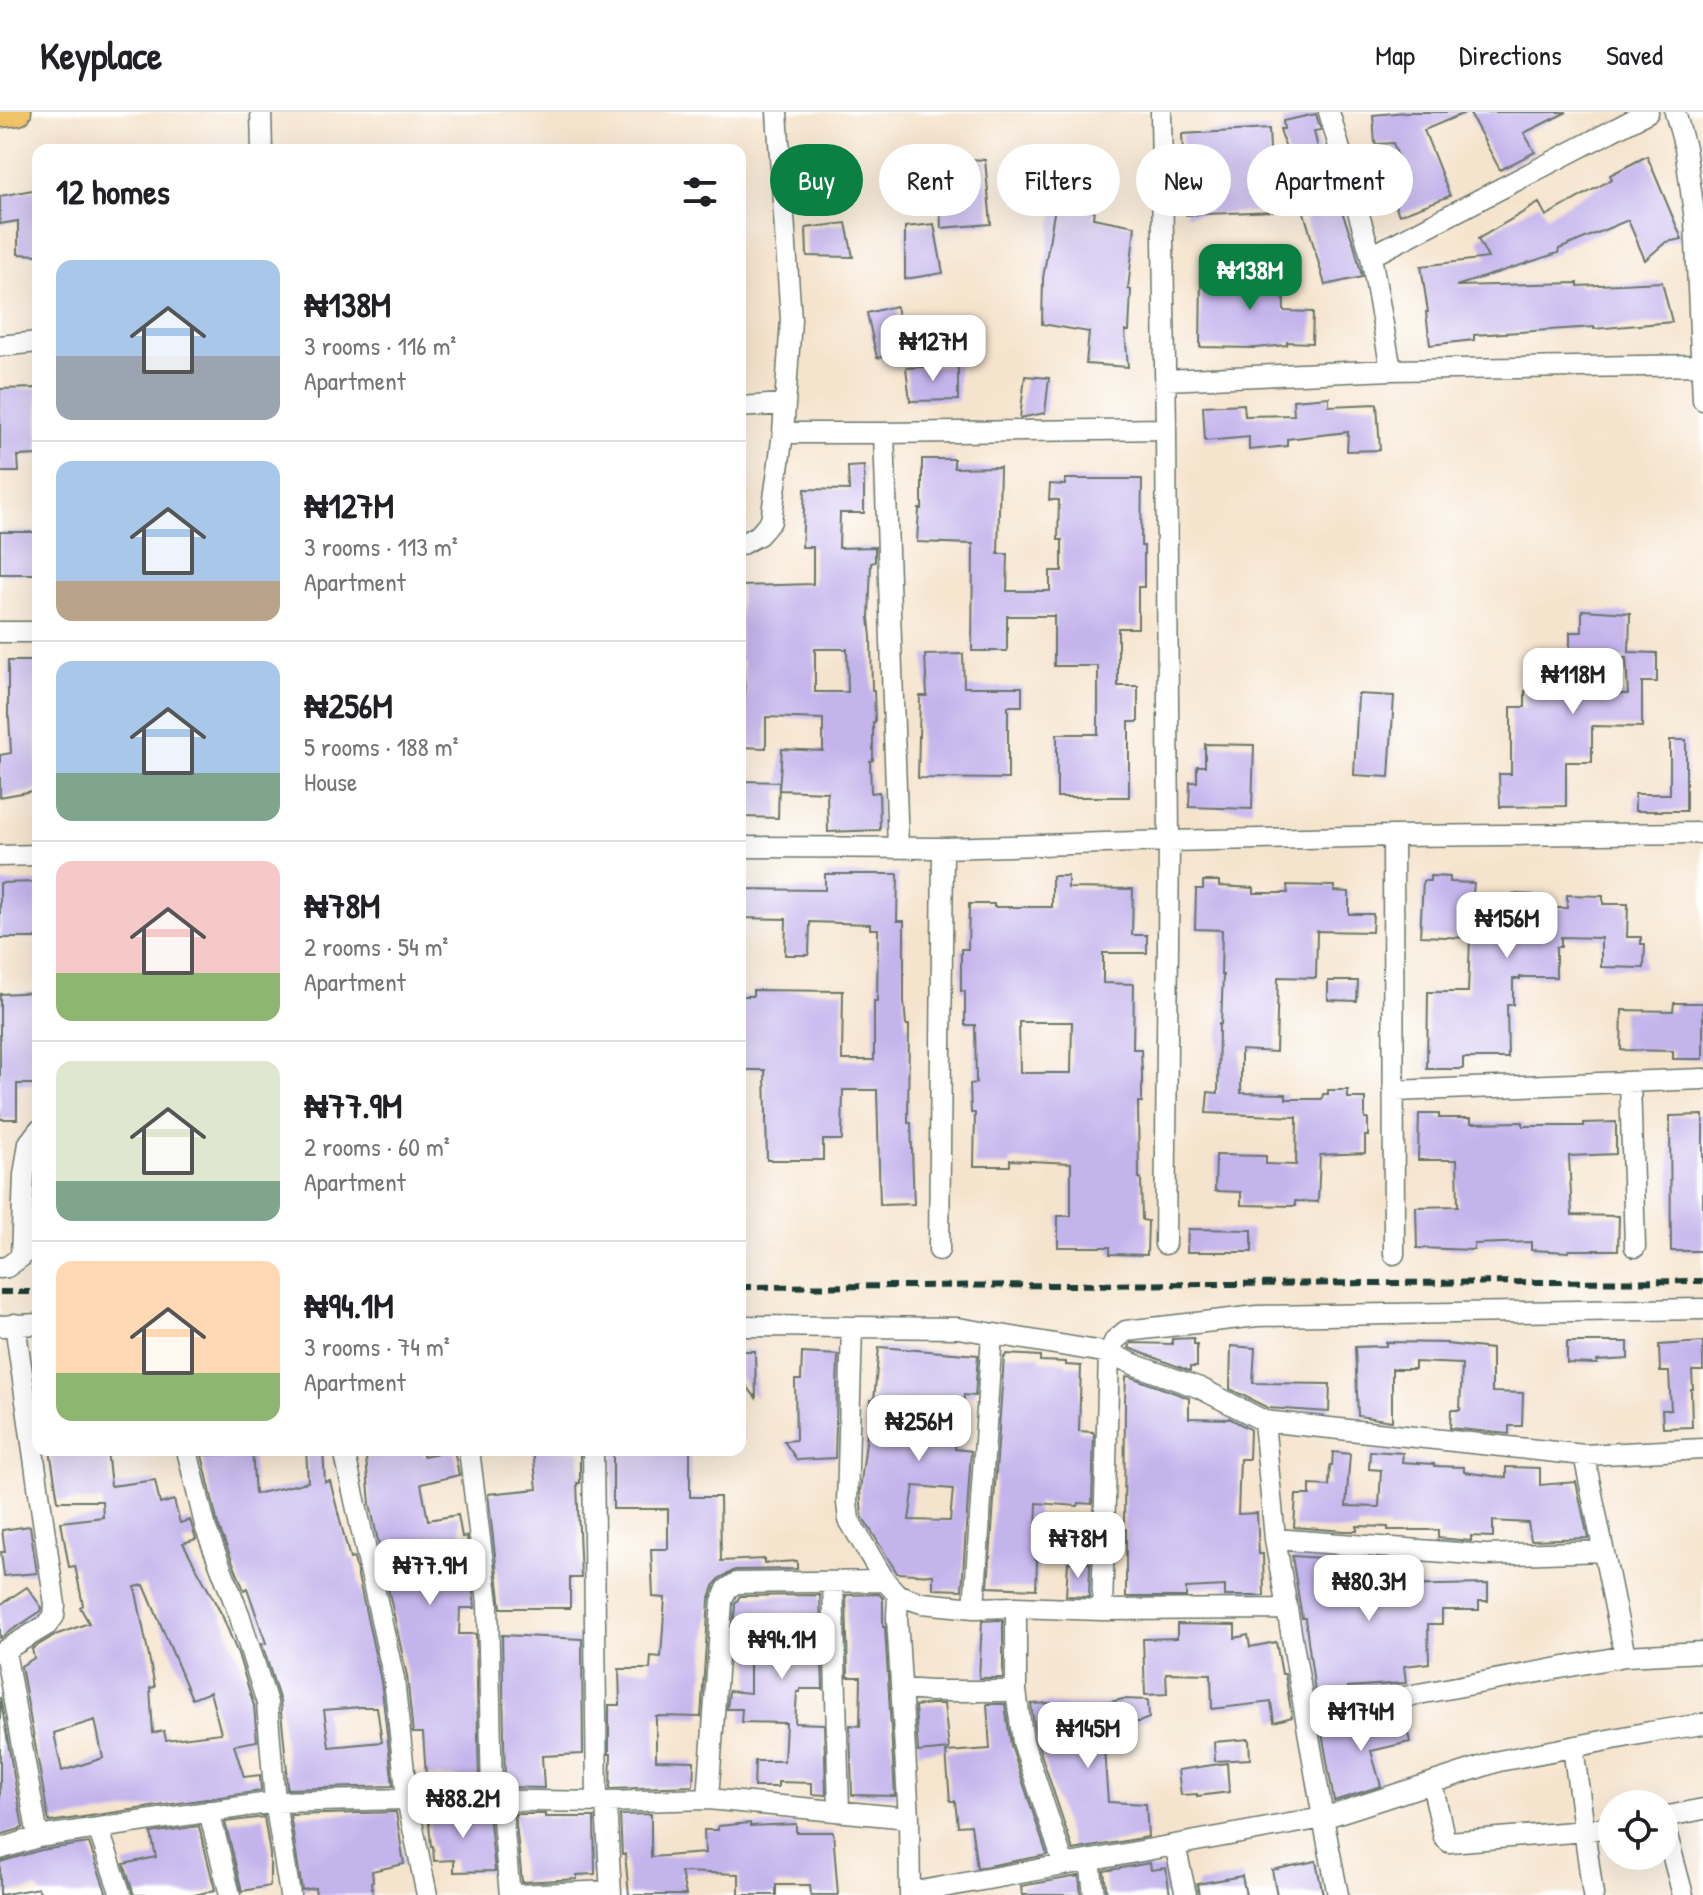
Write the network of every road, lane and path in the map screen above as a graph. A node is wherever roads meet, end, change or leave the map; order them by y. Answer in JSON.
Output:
{"nodes":[{"id":1,"x":18,"y":112,"type":"edge"},
{"id":2,"x":261,"y":112,"type":"edge"},
{"id":3,"x":777,"y":112,"type":"edge"},
{"id":4,"x":1161,"y":112,"type":"edge"},
{"id":5,"x":1329,"y":112,"type":"edge"},
{"id":6,"x":1648,"y":112,"type":"edge"},
{"id":7,"x":1675,"y":112,"type":"edge"},
{"id":8,"x":0,"y":114,"type":"edge"},
{"id":9,"x":262,"y":144,"type":"edge"},
{"id":10,"x":1371,"y":256,"type":"junction"},
{"id":11,"x":32,"y":343,"type":"edge"},
{"id":12,"x":0,"y":346,"type":"edge"},
{"id":13,"x":1703,"y":365,"type":"edge"},
{"id":14,"x":1391,"y":370,"type":"junction"},
{"id":15,"x":1165,"y":380,"type":"junction"},
{"id":16,"x":1703,"y":400,"type":"edge"},
{"id":17,"x":784,"y":404,"type":"junction"},
{"id":18,"x":746,"y":407,"type":"edge"},
{"id":19,"x":1166,"y":429,"type":"junction"},
{"id":20,"x":783,"y":433,"type":"junction"},
{"id":21,"x":884,"y":433,"type":"junction"},
{"id":22,"x":746,"y":542,"type":"edge"},
{"id":23,"x":0,"y":632,"type":"edge"},
{"id":24,"x":32,"y":632,"type":"edge"},
{"id":25,"x":1703,"y":833,"type":"edge"},
{"id":26,"x":1393,"y":836,"type":"junction"},
{"id":27,"x":1169,"y":841,"type":"junction"},
{"id":28,"x":746,"y":847,"type":"edge"},
{"id":29,"x":898,"y":848,"type":"junction"},
{"id":30,"x":943,"y":848,"type":"junction"},
{"id":31,"x":32,"y":855,"type":"edge"},
{"id":32,"x":0,"y":856,"type":"edge"},
{"id":33,"x":1703,"y":1079,"type":"edge"},
{"id":34,"x":1630,"y":1082,"type":"junction"},
{"id":35,"x":1394,"y":1091,"type":"junction"},
{"id":36,"x":32,"y":1139,"type":"edge"},
{"id":37,"x":1165,"y":1244,"type":"dead end"},
{"id":38,"x":1635,"y":1247,"type":"dead end"},
{"id":39,"x":939,"y":1250,"type":"dead end"},
{"id":40,"x":1394,"y":1254,"type":"dead end"},
{"id":41,"x":0,"y":1268,"type":"edge"},
{"id":42,"x":1703,"y":1309,"type":"edge"},
{"id":43,"x":32,"y":1324,"type":"edge"},
{"id":44,"x":7,"y":1325,"type":"edge"},
{"id":45,"x":746,"y":1326,"type":"edge"},
{"id":46,"x":852,"y":1327,"type":"junction"},
{"id":47,"x":992,"y":1334,"type":"junction"},
{"id":48,"x":1109,"y":1353,"type":"junction"},
{"id":49,"x":1264,"y":1421,"type":"junction"},
{"id":50,"x":1703,"y":1449,"type":"edge"},
{"id":51,"x":1584,"y":1455,"type":"junction"},
{"id":52,"x":188,"y":1456,"type":"edge"},
{"id":53,"x":345,"y":1456,"type":"edge"},
{"id":54,"x":470,"y":1456,"type":"edge"},
{"id":55,"x":593,"y":1456,"type":"edge"},
{"id":56,"x":1275,"y":1539,"type":"junction"},
{"id":57,"x":1603,"y":1551,"type":"junction"},
{"id":58,"x":833,"y":1582,"type":"junction"},
{"id":59,"x":892,"y":1588,"type":"junction"},
{"id":60,"x":1016,"y":1607,"type":"junction"},
{"id":61,"x":974,"y":1608,"type":"junction"},
{"id":62,"x":1287,"y":1609,"type":"junction"},
{"id":63,"x":1102,"y":1610,"type":"junction"},
{"id":64,"x":2,"y":1652,"type":"edge"},
{"id":65,"x":1703,"y":1652,"type":"edge"},
{"id":66,"x":1625,"y":1656,"type":"junction"},
{"id":67,"x":902,"y":1689,"type":"junction"},
{"id":68,"x":1016,"y":1691,"type":"junction"},
{"id":69,"x":1307,"y":1723,"type":"junction"},
{"id":70,"x":1703,"y":1724,"type":"edge"},
{"id":71,"x":1573,"y":1747,"type":"junction"},
{"id":72,"x":1432,"y":1783,"type":"junction"},
{"id":73,"x":407,"y":1799,"type":"junction"},
{"id":74,"x":708,"y":1799,"type":"junction"},
{"id":75,"x":496,"y":1800,"type":"junction"},
{"id":76,"x":275,"y":1802,"type":"junction"},
{"id":77,"x":602,"y":1802,"type":"junction"},
{"id":78,"x":1703,"y":1809,"type":"edge"},
{"id":79,"x":209,"y":1811,"type":"junction"},
{"id":80,"x":839,"y":1812,"type":"junction"},
{"id":81,"x":1678,"y":1814,"type":"edge"},
{"id":82,"x":909,"y":1818,"type":"junction"},
{"id":83,"x":1323,"y":1818,"type":"junction"},
{"id":84,"x":98,"y":1828,"type":"junction"},
{"id":85,"x":1598,"y":1829,"type":"edge"},
{"id":86,"x":1585,"y":1831,"type":"junction"},
{"id":87,"x":38,"y":1837,"type":"junction"},
{"id":88,"x":1175,"y":1845,"type":"junction"},
{"id":89,"x":0,"y":1849,"type":"edge"},
{"id":90,"x":1090,"y":1860,"type":"junction"},
{"id":91,"x":1064,"y":1865,"type":"junction"},
{"id":92,"x":1676,"y":1870,"type":"edge"},
{"id":93,"x":1008,"y":1885,"type":"edge"},
{"id":94,"x":611,"y":1893,"type":"edge"},
{"id":95,"x":910,"y":1894,"type":"edge"},
{"id":96,"x":121,"y":1895,"type":"edge"},
{"id":97,"x":230,"y":1895,"type":"edge"},
{"id":98,"x":290,"y":1895,"type":"edge"},
{"id":99,"x":427,"y":1895,"type":"edge"},
{"id":100,"x":512,"y":1895,"type":"edge"},
{"id":101,"x":1094,"y":1895,"type":"edge"},
{"id":102,"x":1186,"y":1895,"type":"edge"},
{"id":103,"x":1338,"y":1895,"type":"edge"},
{"id":104,"x":1593,"y":1895,"type":"edge"},
{"id":105,"x":1683,"y":1895,"type":"edge"}],
"edges":[{"from":1,"to":8,"type":"main road"},
{"from":2,"to":9,"type":"street"},
{"from":3,"to":17,"type":"street"},
{"from":4,"to":15,"type":"street"},
{"from":5,"to":10,"type":"street"},
{"from":6,"to":10,"type":"street"},
{"from":7,"to":13,"type":"street"},
{"from":10,"to":14,"type":"street"},
{"from":11,"to":12,"type":"street"},
{"from":13,"to":14,"type":"street"},
{"from":13,"to":16,"type":"street"},
{"from":14,"to":15,"type":"street"},
{"from":15,"to":19,"type":"street"},
{"from":17,"to":18,"type":"street"},
{"from":17,"to":20,"type":"street"},
{"from":19,"to":21,"type":"street"},
{"from":19,"to":27,"type":"street"},
{"from":20,"to":21,"type":"street"},
{"from":20,"to":22,"type":"street"},
{"from":21,"to":29,"type":"street"},
{"from":23,"to":24,"type":"street"},
{"from":25,"to":26,"type":"street"},
{"from":26,"to":27,"type":"street"},
{"from":26,"to":35,"type":"street"},
{"from":27,"to":30,"type":"street"},
{"from":27,"to":37,"type":"street"},
{"from":28,"to":29,"type":"street"},
{"from":29,"to":30,"type":"street"},
{"from":30,"to":39,"type":"street"},
{"from":31,"to":32,"type":"street"},
{"from":33,"to":34,"type":"street"},
{"from":34,"to":35,"type":"street"},
{"from":34,"to":38,"type":"street"},
{"from":35,"to":40,"type":"street"},
{"from":36,"to":41,"type":"street"},
{"from":42,"to":48,"type":"street"},
{"from":43,"to":44,"type":"street"},
{"from":44,"to":64,"type":"street"},
{"from":45,"to":46,"type":"street"},
{"from":46,"to":47,"type":"street"},
{"from":46,"to":59,"type":"street"},
{"from":47,"to":48,"type":"street"},
{"from":47,"to":61,"type":"street"},
{"from":48,"to":49,"type":"street"},
{"from":48,"to":63,"type":"street"},
{"from":49,"to":51,"type":"street"},
{"from":49,"to":56,"type":"street"},
{"from":50,"to":51,"type":"street"},
{"from":51,"to":57,"type":"street"},
{"from":52,"to":76,"type":"street"},
{"from":53,"to":73,"type":"street"},
{"from":54,"to":75,"type":"street"},
{"from":55,"to":77,"type":"street"},
{"from":56,"to":57,"type":"street"},
{"from":56,"to":62,"type":"street"},
{"from":57,"to":66,"type":"street"},
{"from":58,"to":59,"type":"street"},
{"from":58,"to":74,"type":"street"},
{"from":58,"to":80,"type":"street"},
{"from":59,"to":61,"type":"street"},
{"from":59,"to":67,"type":"street"},
{"from":60,"to":61,"type":"street"},
{"from":60,"to":63,"type":"street"},
{"from":60,"to":68,"type":"street"},
{"from":62,"to":63,"type":"street"},
{"from":62,"to":69,"type":"street"},
{"from":64,"to":87,"type":"street"},
{"from":65,"to":66,"type":"street"},
{"from":66,"to":69,"type":"street"},
{"from":67,"to":68,"type":"street"},
{"from":67,"to":82,"type":"street"},
{"from":68,"to":91,"type":"street"},
{"from":69,"to":83,"type":"street"},
{"from":70,"to":71,"type":"street"},
{"from":71,"to":72,"type":"street"},
{"from":71,"to":86,"type":"street"},
{"from":72,"to":83,"type":"street"},
{"from":72,"to":86,"type":"street"},
{"from":73,"to":75,"type":"street"},
{"from":73,"to":76,"type":"street"},
{"from":73,"to":99,"type":"street"},
{"from":74,"to":77,"type":"street"},
{"from":74,"to":80,"type":"street"},
{"from":75,"to":77,"type":"street"},
{"from":75,"to":100,"type":"street"},
{"from":76,"to":79,"type":"street"},
{"from":76,"to":98,"type":"street"},
{"from":77,"to":94,"type":"street"},
{"from":78,"to":81,"type":"street"},
{"from":79,"to":84,"type":"street"},
{"from":79,"to":97,"type":"street"},
{"from":80,"to":82,"type":"street"},
{"from":82,"to":95,"type":"street"},
{"from":83,"to":88,"type":"street"},
{"from":83,"to":103,"type":"street"},
{"from":84,"to":87,"type":"street"},
{"from":84,"to":96,"type":"street"},
{"from":85,"to":86,"type":"street"},
{"from":86,"to":104,"type":"street"},
{"from":87,"to":89,"type":"street"},
{"from":88,"to":90,"type":"street"},
{"from":88,"to":102,"type":"street"},
{"from":90,"to":91,"type":"street"},
{"from":90,"to":101,"type":"street"},
{"from":91,"to":93,"type":"street"},
{"from":92,"to":105,"type":"street"},
{"from":93,"to":95,"type":"street"},
{"from":94,"to":100,"type":"street"}]}
